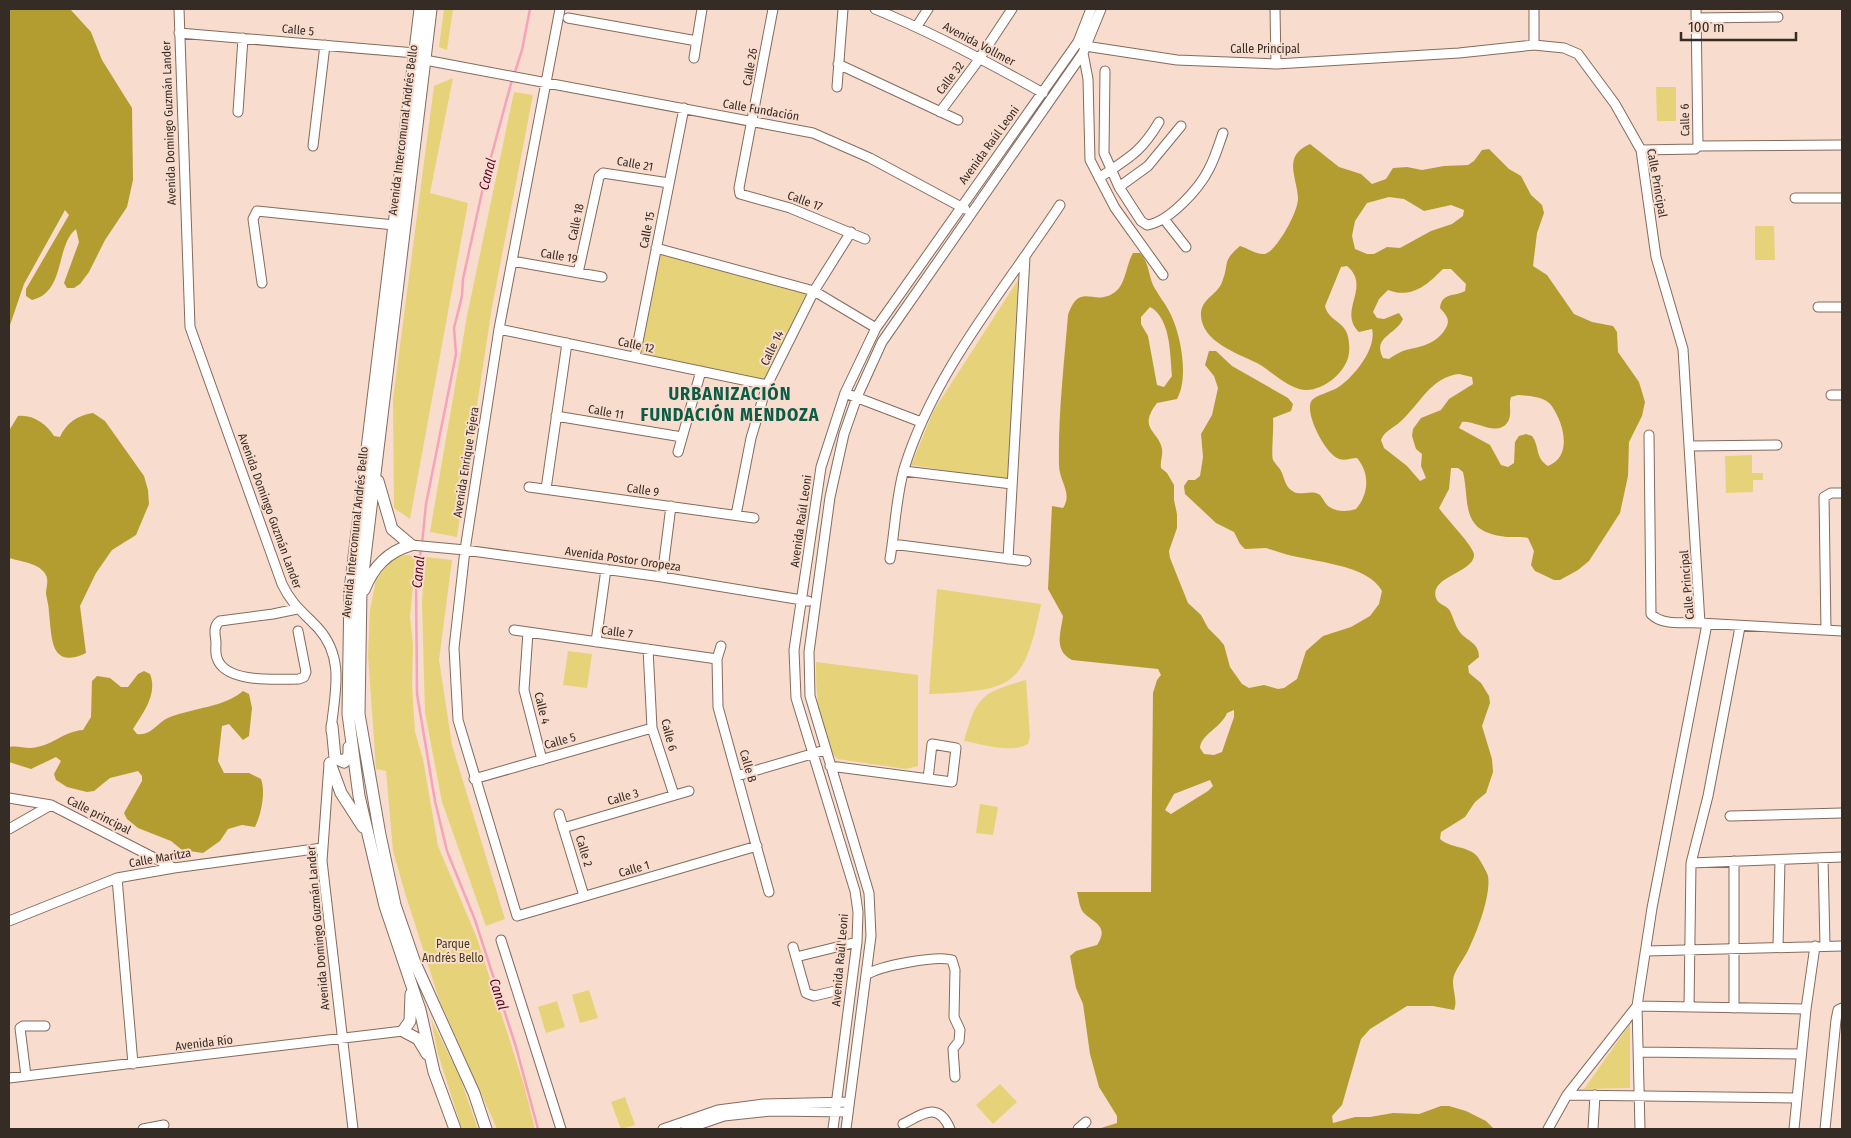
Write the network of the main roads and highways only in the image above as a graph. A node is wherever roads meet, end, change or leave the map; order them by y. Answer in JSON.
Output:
{"nodes":[{"id":1,"x":420,"y":9,"type":"edge"},
{"id":2,"x":431,"y":9,"type":"edge"},
{"id":3,"x":420,"y":56,"type":"junction"},
{"id":4,"x":376,"y":470,"type":"junction"},
{"id":5,"x":360,"y":606,"type":"junction"},
{"id":6,"x":332,"y":726,"type":"road end"},
{"id":7,"x":350,"y":741,"type":"junction"},
{"id":8,"x":330,"y":763,"type":"road end"},
{"id":9,"x":366,"y":831,"type":"junction"},
{"id":10,"x":411,"y":982,"type":"junction"},
{"id":11,"x":432,"y":1060,"type":"junction"},
{"id":12,"x":455,"y":1129,"type":"edge"},
{"id":13,"x":486,"y":1129,"type":"edge"}],
"edges":[{"from":1,"to":3,"type":"main road","name":"Avenida Intercomunal Andrés Bello"},
{"from":2,"to":3,"type":"main road","name":"Avenida Intercomunal Andrés Bello"},
{"from":3,"to":4,"type":"main road","name":"Avenida Intercomunal Andrés Bello"},
{"from":3,"to":7,"type":"main road","name":"Avenida Intercomunal Andrés Bello"},
{"from":4,"to":5,"type":"main road","name":"Avenida Intercomunal Andrés Bello"},
{"from":4,"to":5,"type":"main road"},
{"from":5,"to":13,"type":"main road","name":"Avenida Intercomunal Andrés Bello"},
{"from":6,"to":7,"type":"main road"},
{"from":7,"to":9,"type":"main road","name":"Avenida Intercomunal Andrés Bello"},
{"from":8,"to":9,"type":"main road"},
{"from":9,"to":10,"type":"main road","name":"Avenida Intercomunal Andrés Bello"},
{"from":10,"to":11,"type":"main road","name":"Avenida Intercomunal Andrés Bello"},
{"from":10,"to":11,"type":"main road"},
{"from":11,"to":12,"type":"main road","name":"Avenida Intercomunal Andrés Bello"}]}
